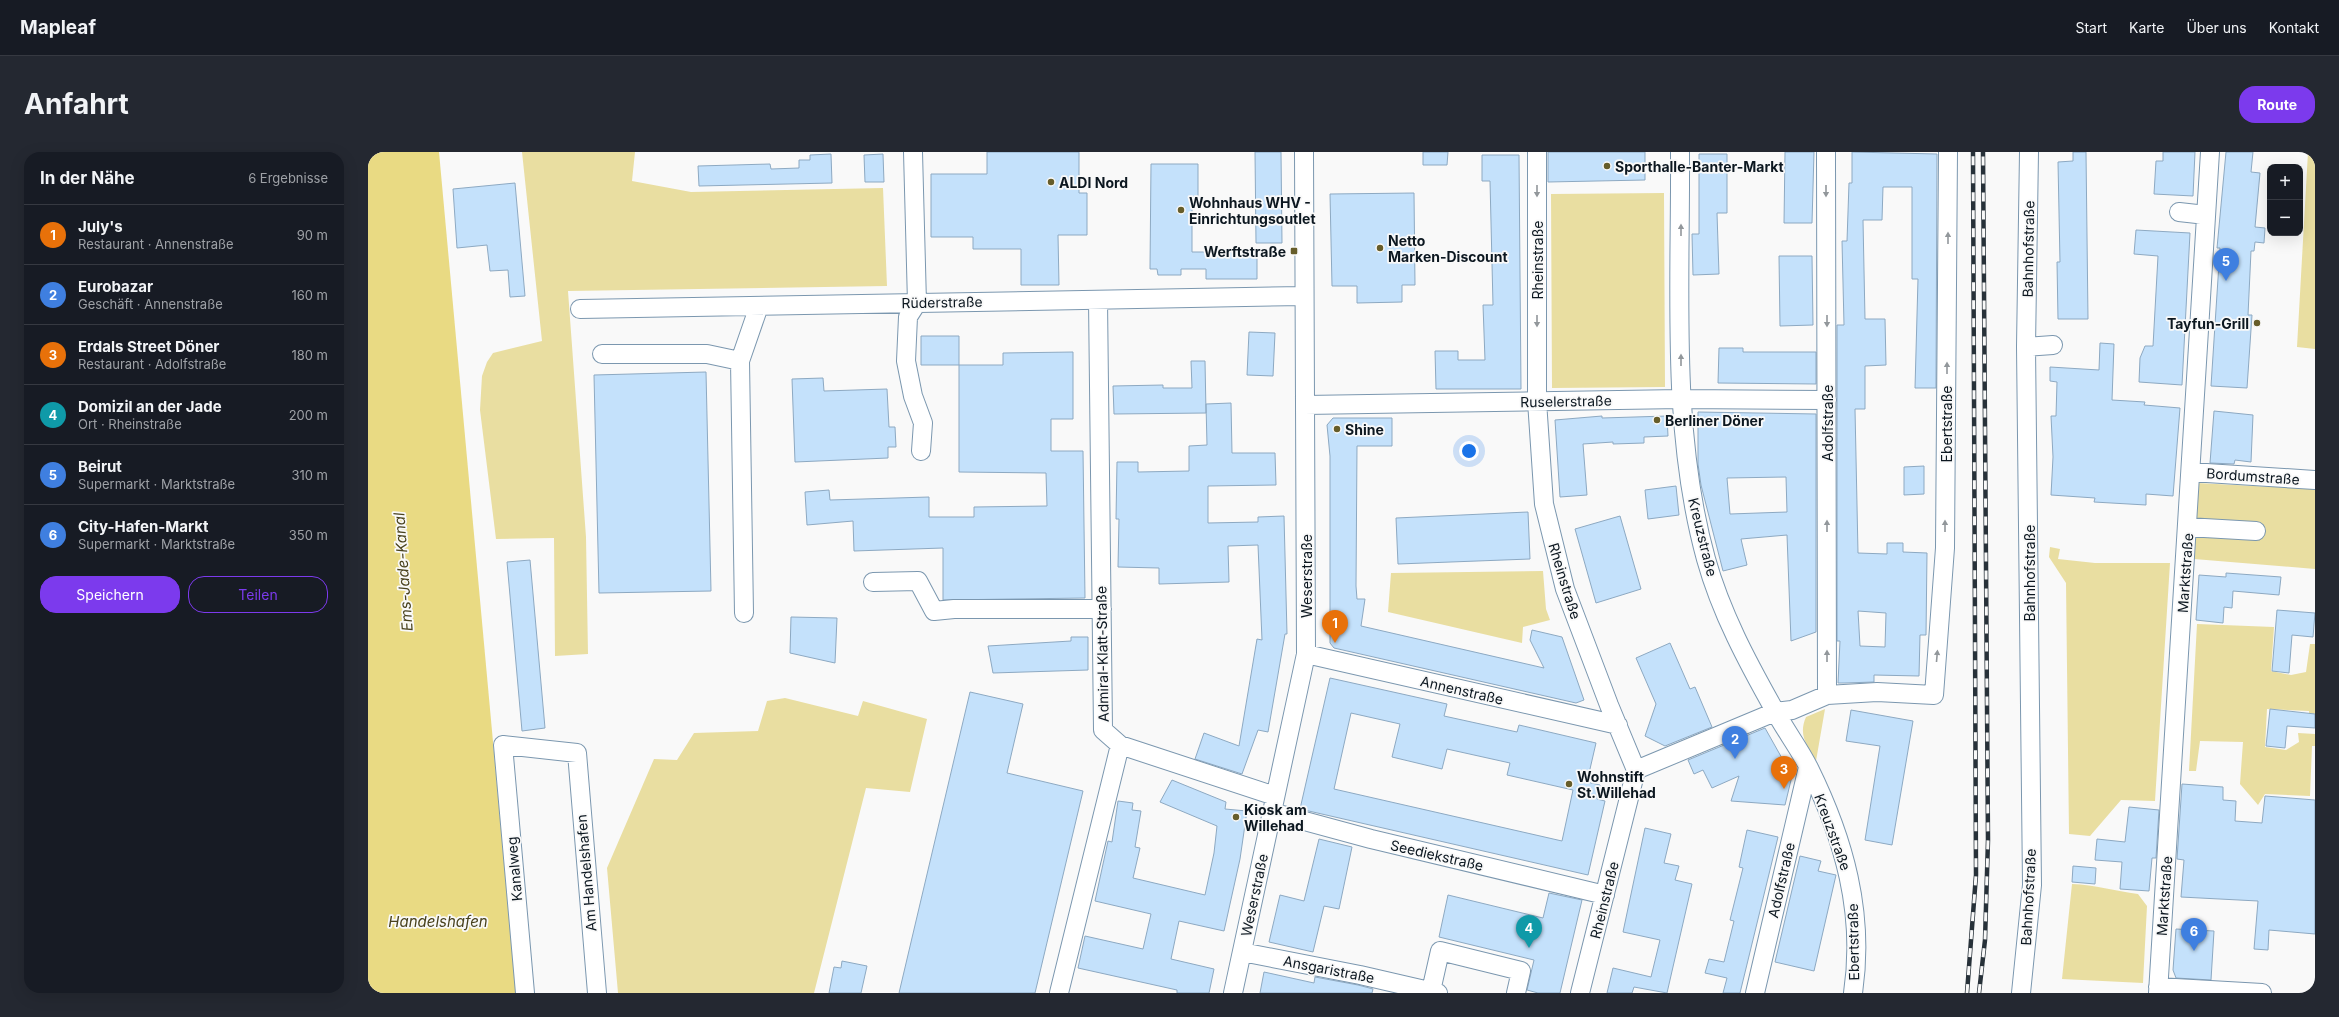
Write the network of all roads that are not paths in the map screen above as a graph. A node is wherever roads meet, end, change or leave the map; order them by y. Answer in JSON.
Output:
{"nodes":[{"id":1,"x":913,"y":152,"type":"edge"},
{"id":2,"x":1304,"y":152,"type":"edge"},
{"id":3,"x":1537,"y":152,"type":"edge"},
{"id":4,"x":1680,"y":152,"type":"edge"},
{"id":5,"x":1826,"y":152,"type":"edge"},
{"id":6,"x":1948,"y":152,"type":"edge"},
{"id":7,"x":2029,"y":152,"type":"edge"},
{"id":8,"x":2210,"y":152,"type":"edge"},
{"id":9,"x":2179,"y":212,"type":"dead end"},
{"id":10,"x":2206,"y":214,"type":"junction"},
{"id":11,"x":1304,"y":296,"type":"junction"},
{"id":12,"x":1098,"y":300,"type":"junction"},
{"id":13,"x":917,"y":303,"type":"junction"},
{"id":14,"x":759,"y":306,"type":"junction"},
{"id":15,"x":580,"y":309,"type":"dead end"},
{"id":16,"x":2054,"y":345,"type":"dead end"},
{"id":17,"x":2026,"y":347,"type":"junction"},
{"id":18,"x":602,"y":354,"type":"dead end"},
{"id":19,"x":740,"y":361,"type":"junction"},
{"id":20,"x":1681,"y":399,"type":"junction"},
{"id":21,"x":1827,"y":400,"type":"junction"},
{"id":22,"x":1537,"y":401,"type":"junction"},
{"id":23,"x":1305,"y":405,"type":"junction"},
{"id":24,"x":921,"y":451,"type":"dead end"},
{"id":25,"x":2191,"y":472,"type":"junction"},
{"id":26,"x":2315,"y":480,"type":"edge"},
{"id":27,"x":2187,"y":527,"type":"junction"},
{"id":28,"x":2256,"y":531,"type":"dead end"},
{"id":29,"x":873,"y":582,"type":"dead end"},
{"id":30,"x":1102,"y":609,"type":"junction"},
{"id":31,"x":744,"y":613,"type":"dead end"},
{"id":32,"x":1306,"y":654,"type":"junction"},
{"id":33,"x":1827,"y":695,"type":"junction"},
{"id":34,"x":1775,"y":712,"type":"junction"},
{"id":35,"x":1618,"y":725,"type":"junction"},
{"id":36,"x":503,"y":745,"type":"joint"},
{"id":37,"x":1120,"y":745,"type":"junction"},
{"id":38,"x":1808,"y":767,"type":"junction"},
{"id":39,"x":1636,"y":770,"type":"junction"},
{"id":40,"x":1273,"y":804,"type":"junction"},
{"id":41,"x":1852,"y":891,"type":"joint"},
{"id":42,"x":1605,"y":895,"type":"junction"},
{"id":43,"x":1242,"y":952,"type":"junction"},
{"id":44,"x":2158,"y":990,"type":"edge"},
{"id":45,"x":1434,"y":992,"type":"edge"},
{"id":46,"x":525,"y":993,"type":"edge"},
{"id":47,"x":597,"y":993,"type":"edge"},
{"id":48,"x":1059,"y":993,"type":"edge"},
{"id":49,"x":1233,"y":993,"type":"edge"},
{"id":50,"x":1516,"y":993,"type":"edge"},
{"id":51,"x":1580,"y":993,"type":"edge"},
{"id":52,"x":1754,"y":993,"type":"edge"},
{"id":53,"x":1853,"y":993,"type":"edge"},
{"id":54,"x":2021,"y":993,"type":"edge"},
{"id":55,"x":2262,"y":993,"type":"edge"}],
"edges":[{"from":1,"to":13,"type":"street"},
{"from":2,"to":11,"type":"street","name":"Weserstraße"},
{"from":3,"to":22,"type":"street","name":"Rheinstraße","one_way":true},
{"from":20,"to":4,"type":"street","name":"Kreuzstraße","one_way":true},
{"from":5,"to":21,"type":"street","name":"Adolfstraße","one_way":true},
{"from":33,"to":6,"type":"street","name":"Ebertstraße","one_way":true},
{"from":7,"to":17,"type":"street","name":"Bahnhofstraße"},
{"from":8,"to":10,"type":"street","name":"Marktstraße"},
{"from":9,"to":10,"type":"street"},
{"from":10,"to":25,"type":"street","name":"Marktstraße"},
{"from":11,"to":12,"type":"street","name":"Rüderstraße"},
{"from":11,"to":23,"type":"street","name":"Weserstraße"},
{"from":12,"to":13,"type":"street","name":"Rüderstraße"},
{"from":12,"to":30,"type":"street","name":"Admiral-Klatt-Straße"},
{"from":13,"to":14,"type":"street","name":"Rüderstraße"},
{"from":13,"to":24,"type":"street"},
{"from":14,"to":15,"type":"street","name":"Rüderstraße"},
{"from":14,"to":19,"type":"street"},
{"from":16,"to":17,"type":"street"},
{"from":17,"to":54,"type":"street","name":"Bahnhofstraße"},
{"from":18,"to":19,"type":"street"},
{"from":19,"to":31,"type":"street"},
{"from":20,"to":21,"type":"street","name":"Ruselerstraße"},
{"from":20,"to":22,"type":"street","name":"Ruselerstraße"},
{"from":20,"to":34,"type":"street","name":"Kreuzstraße"},
{"from":33,"to":21,"type":"street","name":"Adolfstraße","one_way":true},
{"from":22,"to":23,"type":"street","name":"Ruselerstraße"},
{"from":22,"to":35,"type":"street","name":"Rheinstraße"},
{"from":23,"to":32,"type":"street","name":"Weserstraße"},
{"from":25,"to":26,"type":"street","name":"Bordumstraße"},
{"from":25,"to":27,"type":"street","name":"Marktstraße"},
{"from":27,"to":28,"type":"street"},
{"from":27,"to":44,"type":"street","name":"Marktstraße"},
{"from":29,"to":30,"type":"street"},
{"from":30,"to":37,"type":"street","name":"Admiral-Klatt-Straße"},
{"from":32,"to":35,"type":"street","name":"Annenstraße"},
{"from":32,"to":40,"type":"street","name":"Weserstraße"},
{"from":33,"to":34,"type":"street"},
{"from":34,"to":38,"type":"street","name":"Kreuzstraße"},
{"from":34,"to":39,"type":"street"},
{"from":35,"to":39,"type":"street","name":"Rheinstraße"},
{"from":36,"to":46,"type":"street","name":"Kanalweg"},
{"from":36,"to":47,"type":"street","name":"Am Handelshafen"},
{"from":37,"to":40,"type":"street","name":"Seediekstraße"},
{"from":37,"to":48,"type":"street"},
{"from":38,"to":41,"type":"street","name":"Kreuzstraße"},
{"from":38,"to":52,"type":"street","name":"Adolfstraße"},
{"from":39,"to":42,"type":"street","name":"Rheinstraße"},
{"from":40,"to":42,"type":"street","name":"Seediekstraße"},
{"from":40,"to":43,"type":"street","name":"Weserstraße"},
{"from":41,"to":53,"type":"street","name":"Ebertstraße"},
{"from":42,"to":51,"type":"street","name":"Rheinstraße"},
{"from":43,"to":45,"type":"street","name":"Ansgaristraße"},
{"from":43,"to":49,"type":"street","name":"Weserstraße"},
{"from":44,"to":55,"type":"street"},
{"from":45,"to":50,"type":"street"}]}
